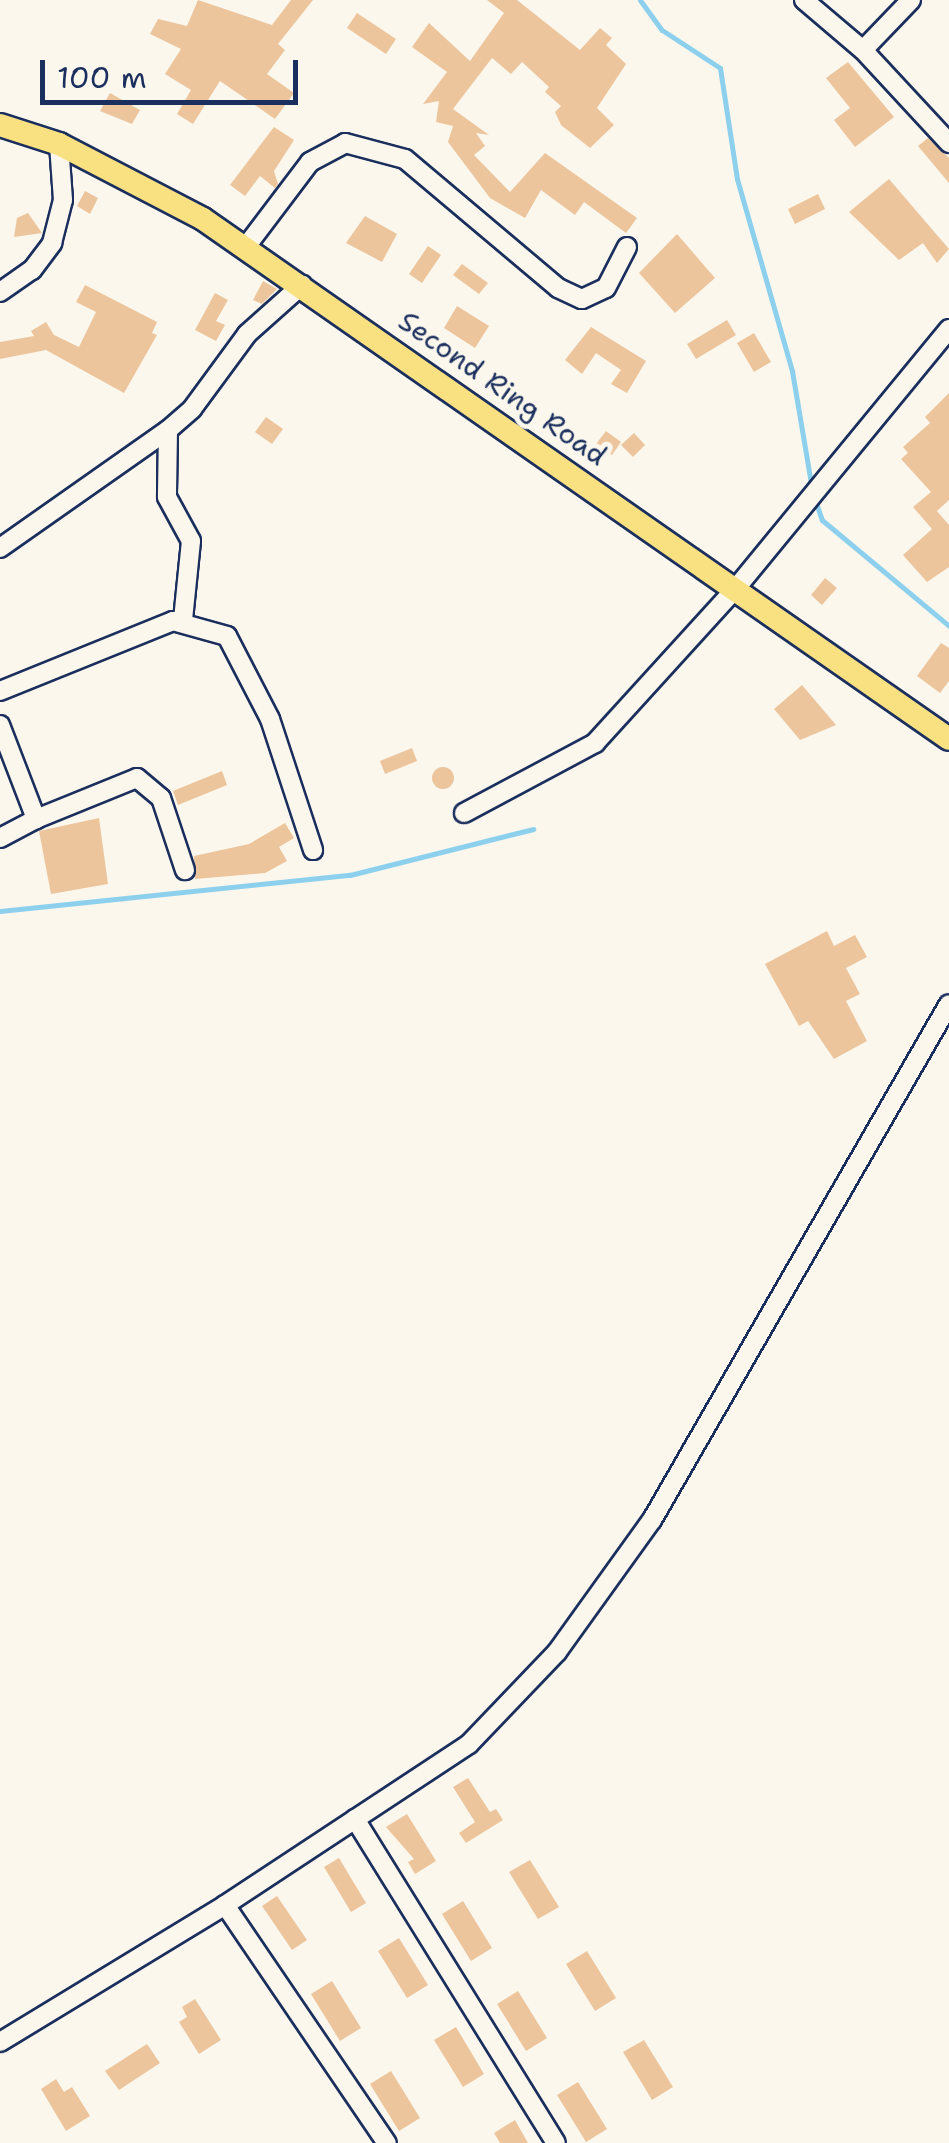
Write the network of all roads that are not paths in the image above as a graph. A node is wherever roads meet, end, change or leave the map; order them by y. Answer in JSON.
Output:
{"nodes":[{"id":1,"x":804,"y":0,"type":"edge"},
{"id":2,"x":912,"y":0,"type":"edge"},
{"id":3,"x":863,"y":50,"type":"junction"},
{"id":4,"x":0,"y":124,"type":"edge"},
{"id":5,"x":59,"y":144,"type":"junction"},
{"id":6,"x":949,"y":144,"type":"edge"},
{"id":7,"x":627,"y":247,"type":"dead end"},
{"id":8,"x":245,"y":248,"type":"junction"},
{"id":9,"x":302,"y":284,"type":"junction"},
{"id":10,"x":0,"y":292,"type":"edge"},
{"id":11,"x":949,"y":330,"type":"edge"},
{"id":12,"x":168,"y":430,"type":"junction"},
{"id":13,"x":0,"y":548,"type":"edge"},
{"id":14,"x":736,"y":588,"type":"junction"},
{"id":15,"x":184,"y":620,"type":"junction"},
{"id":16,"x":0,"y":691,"type":"edge"},
{"id":17,"x":0,"y":725,"type":"edge"},
{"id":18,"x":949,"y":740,"type":"edge"},
{"id":19,"x":464,"y":813,"type":"dead end"},
{"id":20,"x":36,"y":819,"type":"junction"},
{"id":21,"x":0,"y":838,"type":"edge"},
{"id":22,"x":313,"y":850,"type":"dead end"},
{"id":23,"x":185,"y":870,"type":"dead end"},
{"id":24,"x":949,"y":1004,"type":"edge"},
{"id":25,"x":355,"y":1820,"type":"junction"},
{"id":26,"x":225,"y":1906,"type":"junction"},
{"id":27,"x":0,"y":2042,"type":"edge"},
{"id":28,"x":387,"y":2143,"type":"edge"},
{"id":29,"x":556,"y":2143,"type":"edge"}],
"edges":[{"from":1,"to":3,"type":"street"},
{"from":2,"to":3,"type":"street"},
{"from":3,"to":6,"type":"street"},
{"from":4,"to":5,"type":"main road","name":"Second Ring Road"},
{"from":5,"to":8,"type":"main road","name":"Second Ring Road"},
{"from":5,"to":10,"type":"street"},
{"from":7,"to":8,"type":"street"},
{"from":8,"to":9,"type":"main road","name":"Second Ring Road"},
{"from":9,"to":12,"type":"street"},
{"from":9,"to":14,"type":"main road","name":"Second Ring Road"},
{"from":11,"to":14,"type":"street"},
{"from":12,"to":13,"type":"street"},
{"from":12,"to":15,"type":"street"},
{"from":14,"to":18,"type":"main road","name":"Second Ring Road"},
{"from":14,"to":19,"type":"street"},
{"from":15,"to":16,"type":"street"},
{"from":15,"to":22,"type":"street"},
{"from":17,"to":20,"type":"street"},
{"from":20,"to":21,"type":"street"},
{"from":20,"to":23,"type":"street"},
{"from":24,"to":25,"type":"street"},
{"from":25,"to":26,"type":"street"},
{"from":25,"to":29,"type":"street"},
{"from":26,"to":27,"type":"street"},
{"from":26,"to":28,"type":"street"}]}
